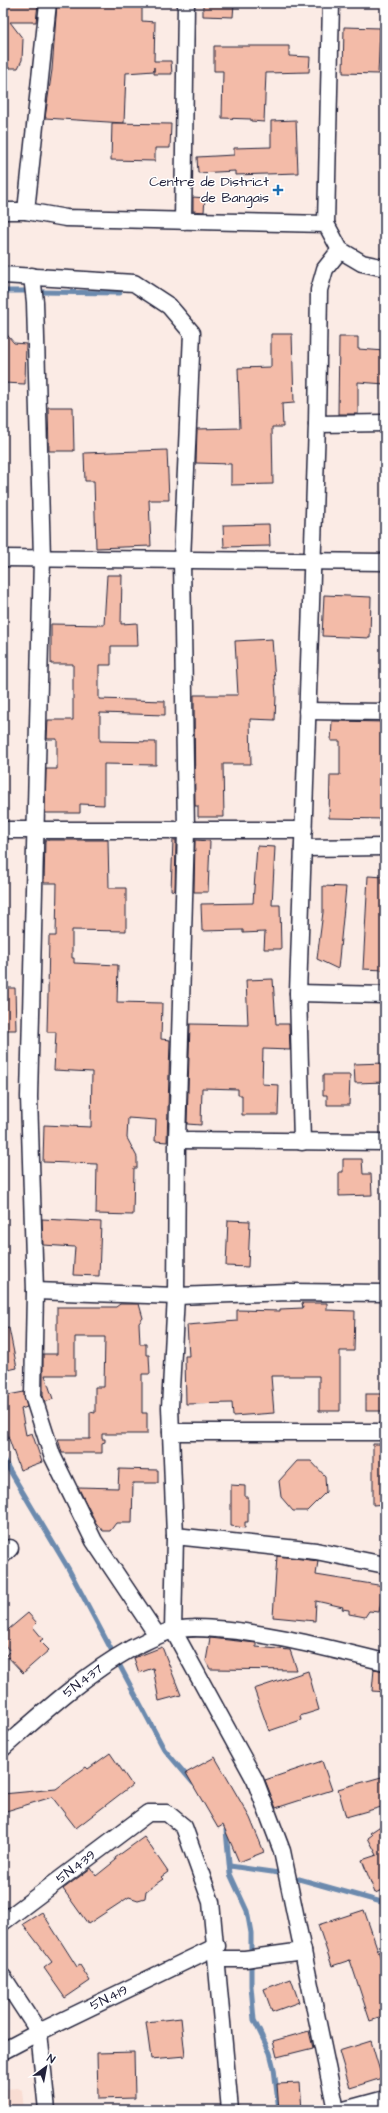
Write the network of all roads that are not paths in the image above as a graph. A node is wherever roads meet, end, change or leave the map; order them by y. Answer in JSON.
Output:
{"nodes":[{"id":1,"x":48,"y":3,"type":"edge"},
{"id":2,"x":186,"y":3,"type":"edge"},
{"id":3,"x":332,"y":3,"type":"edge"},
{"id":4,"x":3,"y":211,"type":"edge"},
{"id":5,"x":26,"y":211,"type":"junction"},
{"id":6,"x":183,"y":221,"type":"junction"},
{"id":7,"x":326,"y":224,"type":"junction"},
{"id":8,"x":340,"y":250,"type":"junction"},
{"id":9,"x":385,"y":268,"type":"edge"},
{"id":10,"x":3,"y":276,"type":"edge"},
{"id":11,"x":32,"y":276,"type":"junction"},
{"id":12,"x":385,"y":423,"type":"edge"},
{"id":13,"x":317,"y":424,"type":"junction"},
{"id":14,"x":3,"y":558,"type":"edge"},
{"id":15,"x":42,"y":558,"type":"junction"},
{"id":16,"x":182,"y":560,"type":"junction"},
{"id":17,"x":312,"y":562,"type":"junction"},
{"id":18,"x":385,"y":562,"type":"edge"},
{"id":19,"x":308,"y":711,"type":"junction"},
{"id":20,"x":385,"y":712,"type":"edge"},
{"id":21,"x":36,"y":829,"type":"junction"},
{"id":22,"x":3,"y":830,"type":"edge"},
{"id":23,"x":304,"y":830,"type":"junction"},
{"id":24,"x":186,"y":831,"type":"junction"},
{"id":25,"x":385,"y":847,"type":"edge"},
{"id":26,"x":303,"y":848,"type":"junction"},
{"id":27,"x":298,"y":993,"type":"junction"},
{"id":28,"x":385,"y":995,"type":"edge"},
{"id":29,"x":177,"y":1140,"type":"junction"},
{"id":30,"x":302,"y":1142,"type":"junction"},
{"id":31,"x":385,"y":1142,"type":"edge"},
{"id":32,"x":35,"y":1291,"type":"junction"},
{"id":33,"x":385,"y":1293,"type":"edge"},
{"id":34,"x":176,"y":1296,"type":"junction"},
{"id":35,"x":171,"y":1432,"type":"junction"},
{"id":36,"x":385,"y":1432,"type":"edge"},
{"id":37,"x":175,"y":1536,"type":"junction"},
{"id":38,"x":385,"y":1565,"type":"edge"},
{"id":39,"x":173,"y":1630,"type":"junction"},
{"id":40,"x":157,"y":1635,"type":"junction"},
{"id":41,"x":385,"y":1662,"type":"edge"},
{"id":42,"x":3,"y":1748,"type":"edge"},
{"id":43,"x":3,"y":1922,"type":"edge"},
{"id":44,"x":303,"y":1952,"type":"junction"},
{"id":45,"x":217,"y":1953,"type":"junction"},
{"id":46,"x":3,"y":1977,"type":"edge"},
{"id":47,"x":39,"y":2032,"type":"junction"},
{"id":48,"x":3,"y":2051,"type":"edge"},
{"id":49,"x":385,"y":2099,"type":"edge"},
{"id":50,"x":47,"y":2110,"type":"edge"},
{"id":51,"x":230,"y":2110,"type":"edge"},
{"id":52,"x":336,"y":2110,"type":"edge"},
{"id":53,"x":344,"y":2110,"type":"edge"}],
"edges":[{"from":1,"to":5,"type":"street"},
{"from":2,"to":6,"type":"street"},
{"from":3,"to":7,"type":"street"},
{"from":4,"to":5,"type":"street"},
{"from":5,"to":6,"type":"street"},
{"from":6,"to":7,"type":"street"},
{"from":7,"to":8,"type":"street"},
{"from":8,"to":9,"type":"street"},
{"from":8,"to":13,"type":"street"},
{"from":10,"to":11,"type":"street"},
{"from":11,"to":15,"type":"street"},
{"from":11,"to":16,"type":"street"},
{"from":12,"to":13,"type":"street"},
{"from":13,"to":17,"type":"street"},
{"from":14,"to":15,"type":"street"},
{"from":15,"to":16,"type":"street"},
{"from":15,"to":21,"type":"street"},
{"from":16,"to":17,"type":"street"},
{"from":16,"to":24,"type":"street"},
{"from":17,"to":18,"type":"street"},
{"from":17,"to":19,"type":"street"},
{"from":19,"to":20,"type":"street"},
{"from":19,"to":23,"type":"street"},
{"from":21,"to":22,"type":"street"},
{"from":21,"to":24,"type":"street"},
{"from":21,"to":32,"type":"street"},
{"from":23,"to":24,"type":"street"},
{"from":23,"to":26,"type":"street"},
{"from":24,"to":29,"type":"street"},
{"from":25,"to":26,"type":"street"},
{"from":26,"to":27,"type":"street"},
{"from":27,"to":28,"type":"street"},
{"from":27,"to":30,"type":"street"},
{"from":29,"to":30,"type":"street"},
{"from":29,"to":34,"type":"street"},
{"from":30,"to":31,"type":"street"},
{"from":32,"to":34,"type":"street"},
{"from":32,"to":40,"type":"street"},
{"from":33,"to":34,"type":"street"},
{"from":34,"to":35,"type":"street"},
{"from":35,"to":36,"type":"street"},
{"from":35,"to":37,"type":"street"},
{"from":37,"to":38,"type":"street"},
{"from":37,"to":39,"type":"street"},
{"from":39,"to":40,"type":"street","name":"5N.437"},
{"from":39,"to":41,"type":"street","name":"5N.437"},
{"from":39,"to":44,"type":"street"},
{"from":40,"to":42,"type":"street","name":"5N.437"},
{"from":43,"to":45,"type":"street","name":"5N.439"},
{"from":44,"to":45,"type":"street"},
{"from":44,"to":52,"type":"street"},
{"from":45,"to":47,"type":"street","name":"5N.419"},
{"from":45,"to":51,"type":"street"},
{"from":46,"to":47,"type":"street"},
{"from":47,"to":48,"type":"street","name":"5N.419"},
{"from":47,"to":50,"type":"street"},
{"from":49,"to":53,"type":"street"}]}
